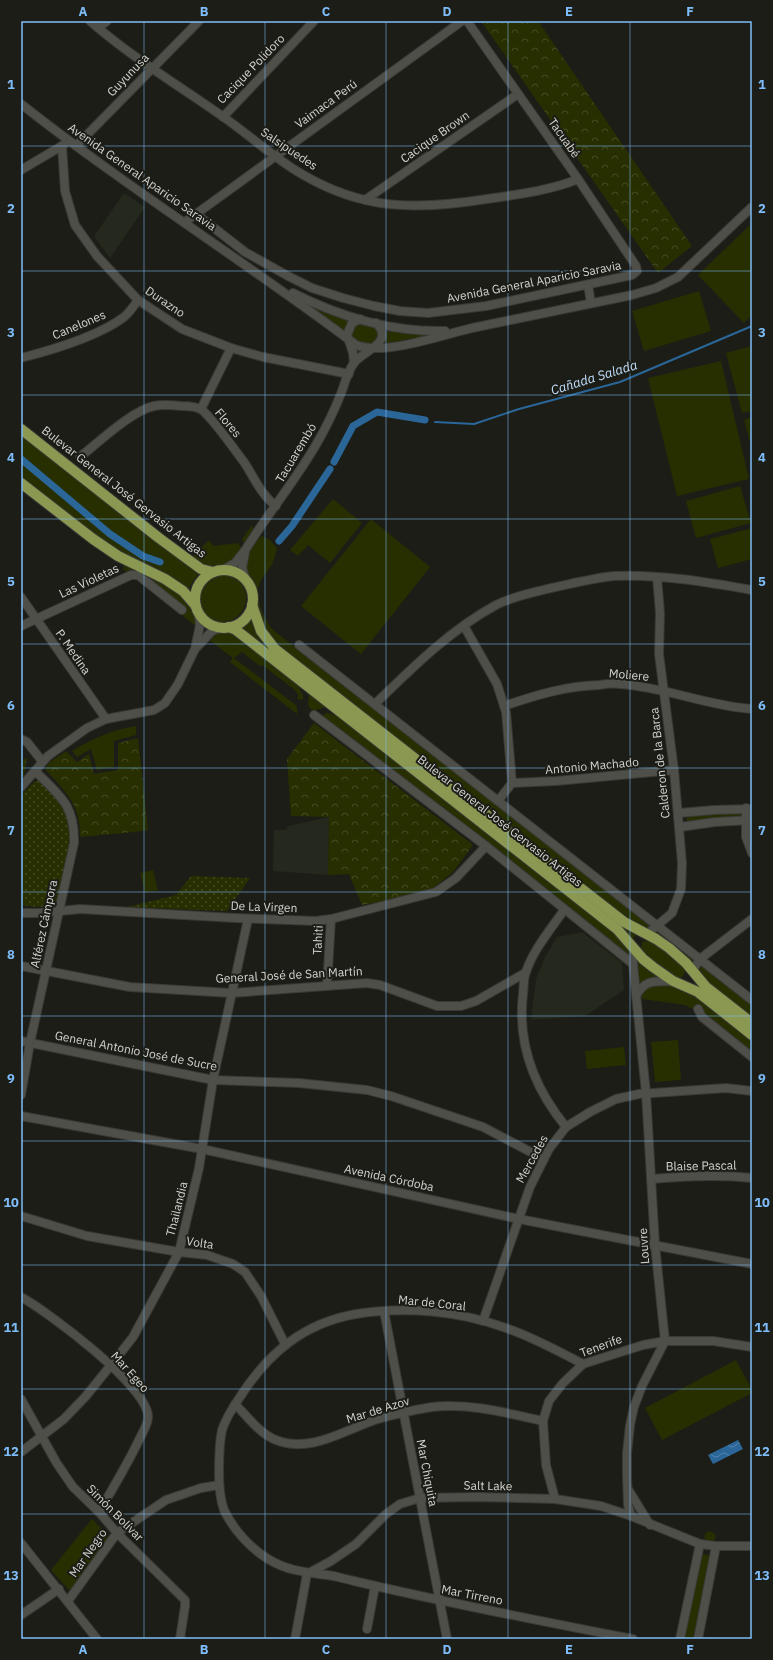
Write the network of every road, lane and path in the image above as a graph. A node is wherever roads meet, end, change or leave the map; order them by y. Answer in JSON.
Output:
{"nodes":[{"id":1,"x":90,"y":21,"type":"edge"},
{"id":2,"x":107,"y":21,"type":"edge"},
{"id":3,"x":199,"y":21,"type":"edge"},
{"id":4,"x":314,"y":21,"type":"edge"},
{"id":5,"x":462,"y":21,"type":"edge"},
{"id":6,"x":467,"y":21,"type":"edge"},
{"id":7,"x":98,"y":28,"type":"junction"},
{"id":8,"x":151,"y":68,"type":"junction"},
{"id":9,"x":518,"y":94,"type":"junction"},
{"id":10,"x":21,"y":104,"type":"edge"},
{"id":11,"x":223,"y":116,"type":"junction"},
{"id":12,"x":65,"y":143,"type":"junction"},
{"id":13,"x":76,"y":146,"type":"junction"},
{"id":14,"x":275,"y":155,"type":"junction"},
{"id":15,"x":21,"y":170,"type":"edge"},
{"id":16,"x":578,"y":179,"type":"junction"},
{"id":17,"x":365,"y":200,"type":"junction"},
{"id":18,"x":752,"y":208,"type":"edge"},
{"id":19,"x":196,"y":214,"type":"junction"},
{"id":20,"x":185,"y":222,"type":"junction"},
{"id":21,"x":250,"y":267,"type":"junction"},
{"id":22,"x":637,"y":270,"type":"joint"},
{"id":23,"x":588,"y":285,"type":"junction"},
{"id":24,"x":138,"y":300,"type":"junction"},
{"id":25,"x":591,"y":303,"type":"junction"},
{"id":26,"x":360,"y":319,"type":"junction"},
{"id":27,"x":376,"y":323,"type":"junction"},
{"id":28,"x":462,"y":331,"type":"junction"},
{"id":29,"x":347,"y":338,"type":"junction"},
{"id":30,"x":231,"y":348,"type":"junction"},
{"id":31,"x":375,"y":348,"type":"junction"},
{"id":32,"x":21,"y":358,"type":"edge"},
{"id":33,"x":354,"y":363,"type":"junction"},
{"id":34,"x":349,"y":374,"type":"junction"},
{"id":35,"x":201,"y":409,"type":"junction"},
{"id":36,"x":21,"y":429,"type":"edge"},
{"id":37,"x":80,"y":458,"type":"dead end"},
{"id":38,"x":21,"y":483,"type":"edge"},
{"id":39,"x":276,"y":506,"type":"junction"},
{"id":40,"x":246,"y":549,"type":"junction"},
{"id":41,"x":218,"y":571,"type":"junction"},
{"id":42,"x":657,"y":577,"type":"junction"},
{"id":43,"x":246,"y":580,"type":"junction"},
{"id":44,"x":752,"y":590,"type":"edge"},
{"id":45,"x":21,"y":597,"type":"edge"},
{"id":46,"x":252,"y":605,"type":"junction"},
{"id":47,"x":182,"y":610,"type":"dead end"},
{"id":48,"x":197,"y":610,"type":"junction"},
{"id":49,"x":36,"y":620,"type":"junction"},
{"id":50,"x":21,"y":626,"type":"edge"},
{"id":51,"x":464,"y":626,"type":"junction"},
{"id":52,"x":224,"y":628,"type":"junction"},
{"id":53,"x":298,"y":645,"type":"dead end"},
{"id":54,"x":195,"y":649,"type":"junction"},
{"id":55,"x":664,"y":692,"type":"junction"},
{"id":56,"x":375,"y":704,"type":"junction"},
{"id":57,"x":504,"y":706,"type":"junction"},
{"id":58,"x":752,"y":709,"type":"edge"},
{"id":59,"x":314,"y":715,"type":"dead end"},
{"id":60,"x":106,"y":720,"type":"junction"},
{"id":61,"x":21,"y":739,"type":"edge"},
{"id":62,"x":42,"y":761,"type":"junction"},
{"id":63,"x":674,"y":770,"type":"junction"},
{"id":64,"x":35,"y":771,"type":"junction"},
{"id":65,"x":512,"y":783,"type":"junction"},
{"id":66,"x":21,"y":787,"type":"edge"},
{"id":67,"x":498,"y":801,"type":"junction"},
{"id":68,"x":749,"y":809,"type":"edge"},
{"id":69,"x":679,"y":813,"type":"junction"},
{"id":70,"x":749,"y":820,"type":"edge"},
{"id":71,"x":680,"y":828,"type":"junction"},
{"id":72,"x":486,"y":846,"type":"junction"},
{"id":73,"x":752,"y":853,"type":"edge"},
{"id":74,"x":564,"y":910,"type":"junction"},
{"id":75,"x":59,"y":911,"type":"junction"},
{"id":76,"x":21,"y":913,"type":"edge"},
{"id":77,"x":331,"y":918,"type":"junction"},
{"id":78,"x":248,"y":919,"type":"junction"},
{"id":79,"x":752,"y":920,"type":"edge"},
{"id":80,"x":657,"y":926,"type":"junction"},
{"id":81,"x":647,"y":934,"type":"junction"},
{"id":82,"x":634,"y":948,"type":"junction"},
{"id":83,"x":700,"y":959,"type":"junction"},
{"id":84,"x":633,"y":964,"type":"junction"},
{"id":85,"x":21,"y":966,"type":"edge"},
{"id":86,"x":692,"y":971,"type":"junction"},
{"id":87,"x":46,"y":972,"type":"junction"},
{"id":88,"x":525,"y":973,"type":"junction"},
{"id":89,"x":673,"y":982,"type":"junction"},
{"id":90,"x":327,"y":986,"type":"junction"},
{"id":91,"x":231,"y":993,"type":"junction"},
{"id":92,"x":636,"y":996,"type":"junction"},
{"id":93,"x":752,"y":1000,"type":"edge"},
{"id":94,"x":698,"y":1009,"type":"dead end"},
{"id":95,"x":752,"y":1023,"type":"edge"},
{"id":96,"x":752,"y":1035,"type":"edge"},
{"id":97,"x":21,"y":1041,"type":"edge"},
{"id":98,"x":30,"y":1043,"type":"junction"},
{"id":99,"x":752,"y":1057,"type":"edge"},
{"id":100,"x":213,"y":1080,"type":"junction"},
{"id":101,"x":752,"y":1091,"type":"edge"},
{"id":102,"x":646,"y":1093,"type":"junction"},
{"id":103,"x":21,"y":1095,"type":"edge"},
{"id":104,"x":21,"y":1116,"type":"edge"},
{"id":105,"x":566,"y":1126,"type":"junction"},
{"id":106,"x":202,"y":1149,"type":"junction"},
{"id":107,"x":544,"y":1159,"type":"junction"},
{"id":108,"x":752,"y":1178,"type":"edge"},
{"id":109,"x":651,"y":1179,"type":"junction"},
{"id":110,"x":21,"y":1216,"type":"edge"},
{"id":111,"x":519,"y":1219,"type":"junction"},
{"id":112,"x":655,"y":1245,"type":"junction"},
{"id":113,"x":179,"y":1252,"type":"junction"},
{"id":114,"x":752,"y":1264,"type":"edge"},
{"id":115,"x":21,"y":1297,"type":"edge"},
{"id":116,"x":384,"y":1311,"type":"junction"},
{"id":117,"x":483,"y":1321,"type":"junction"},
{"id":118,"x":665,"y":1341,"type":"junction"},
{"id":119,"x":285,"y":1344,"type":"junction"},
{"id":120,"x":752,"y":1347,"type":"edge"},
{"id":121,"x":584,"y":1364,"type":"junction"},
{"id":122,"x":111,"y":1365,"type":"junction"},
{"id":123,"x":21,"y":1399,"type":"edge"},
{"id":124,"x":235,"y":1404,"type":"junction"},
{"id":125,"x":404,"y":1413,"type":"junction"},
{"id":126,"x":543,"y":1421,"type":"junction"},
{"id":127,"x":42,"y":1437,"type":"junction"},
{"id":128,"x":21,"y":1452,"type":"edge"},
{"id":129,"x":219,"y":1485,"type":"junction"},
{"id":130,"x":628,"y":1488,"type":"junction"},
{"id":131,"x":420,"y":1498,"type":"junction"},
{"id":132,"x":555,"y":1499,"type":"junction"},
{"id":133,"x":637,"y":1503,"type":"junction"},
{"id":134,"x":628,"y":1505,"type":"junction"},
{"id":135,"x":99,"y":1512,"type":"junction"},
{"id":136,"x":631,"y":1516,"type":"junction"},
{"id":137,"x":650,"y":1525,"type":"junction"},
{"id":138,"x":117,"y":1532,"type":"junction"},
{"id":139,"x":21,"y":1543,"type":"edge"},
{"id":140,"x":700,"y":1544,"type":"junction"},
{"id":141,"x":716,"y":1546,"type":"junction"},
{"id":142,"x":752,"y":1546,"type":"edge"},
{"id":143,"x":307,"y":1574,"type":"junction"},
{"id":144,"x":375,"y":1586,"type":"junction"},
{"id":145,"x":59,"y":1589,"type":"junction"},
{"id":146,"x":68,"y":1601,"type":"junction"},
{"id":147,"x":440,"y":1602,"type":"junction"},
{"id":148,"x":21,"y":1615,"type":"edge"},
{"id":149,"x":367,"y":1629,"type":"dead end"},
{"id":150,"x":97,"y":1639,"type":"edge"},
{"id":151,"x":180,"y":1639,"type":"edge"},
{"id":152,"x":295,"y":1639,"type":"edge"},
{"id":153,"x":447,"y":1639,"type":"edge"},
{"id":154,"x":633,"y":1639,"type":"edge"},
{"id":155,"x":680,"y":1639,"type":"edge"},
{"id":156,"x":698,"y":1639,"type":"edge"}],
"edges":[{"from":1,"to":7,"type":"street","name":"Salsipuedes"},
{"from":2,"to":7,"type":"street"},
{"from":3,"to":8,"type":"street","name":"Guyunusa"},
{"from":4,"to":11,"type":"street","name":"Cacique Polidoro"},
{"from":5,"to":14,"type":"street","name":"Vaimaca Perú"},
{"from":6,"to":9,"type":"street","name":"Tacuabé"},
{"from":7,"to":8,"type":"street","name":"Salsipuedes"},
{"from":8,"to":11,"type":"street","name":"Salsipuedes"},
{"from":8,"to":13,"type":"street","name":"Guyunusa"},
{"from":9,"to":16,"type":"street","name":"Tacuabé"},
{"from":9,"to":17,"type":"street","name":"Cacique Brown"},
{"from":10,"to":12,"type":"street","name":"Avenida General Aparicio Saravia"},
{"from":11,"to":14,"type":"street","name":"Salsipuedes"},
{"from":12,"to":13,"type":"street","name":"Avenida General Aparicio Saravia"},
{"from":12,"to":15,"type":"street"},
{"from":12,"to":24,"type":"street","name":"Durazno"},
{"from":13,"to":20,"type":"street","name":"Avenida General Aparicio Saravia"},
{"from":14,"to":17,"type":"street","name":"Salsipuedes"},
{"from":14,"to":19,"type":"street","name":"Vaimaca Perú"},
{"from":16,"to":17,"type":"street","name":"Salsipuedes"},
{"from":16,"to":22,"type":"street","name":"Tacuabé"},
{"from":18,"to":25,"type":"street","name":"Avenida General Aparicio Saravia"},
{"from":19,"to":20,"type":"street","name":"Vaimaca Perú"},
{"from":19,"to":23,"type":"street","name":"Avenida General Aparicio Saravia"},
{"from":20,"to":21,"type":"street","name":"Avenida General Aparicio Saravia"},
{"from":21,"to":26,"type":"street","name":"Avenida General Aparicio Saravia"},
{"from":21,"to":29,"type":"street","name":"Avenida General Aparicio Saravia"},
{"from":22,"to":23,"type":"street","name":"Avenida General Aparicio Saravia"},
{"from":23,"to":25,"type":"street"},
{"from":24,"to":30,"type":"street","name":"Durazno"},
{"from":24,"to":32,"type":"street","name":"Canelones"},
{"from":25,"to":28,"type":"street","name":"Avenida General Aparicio Saravia"},
{"from":26,"to":27,"type":"street","name":"Avenida General Aparicio Saravia"},
{"from":26,"to":29,"type":"street"},
{"from":27,"to":28,"type":"street","name":"Avenida General Aparicio Saravia"},
{"from":27,"to":31,"type":"street"},
{"from":28,"to":31,"type":"street","name":"Avenida General Aparicio Saravia"},
{"from":29,"to":31,"type":"street","name":"Avenida General Aparicio Saravia"},
{"from":29,"to":33,"type":"street"},
{"from":30,"to":34,"type":"street","name":"Durazno"},
{"from":30,"to":35,"type":"street"},
{"from":31,"to":33,"type":"street","name":"Tacuarembó"},
{"from":33,"to":34,"type":"street","name":"Tacuarembó"},
{"from":34,"to":39,"type":"street","name":"Tacuarembó"},
{"from":35,"to":37,"type":"street","name":"Flores"},
{"from":35,"to":39,"type":"street","name":"Flores"},
{"from":36,"to":41,"type":"main road","name":"Bulevar General José Gervasio Artigas"},
{"from":38,"to":48,"type":"main road"},
{"from":39,"to":40,"type":"street","name":"Tacuarembó"},
{"from":40,"to":41,"type":"street","name":"Tacuarembó"},
{"from":40,"to":43,"type":"street","name":"Tacuarembó"},
{"from":41,"to":43,"type":"main road"},
{"from":41,"to":48,"type":"main road"},
{"from":42,"to":44,"type":"street"},
{"from":42,"to":51,"type":"street"},
{"from":42,"to":55,"type":"street","name":"Calderon de la Barca"},
{"from":43,"to":46,"type":"main road"},
{"from":45,"to":49,"type":"street","name":"P. Medina"},
{"from":46,"to":52,"type":"main road"},
{"from":46,"to":81,"type":"main road","name":"Bulevar General José Gervasio Artigas"},
{"from":47,"to":49,"type":"street","name":"Las Violetas"},
{"from":48,"to":52,"type":"main road"},
{"from":48,"to":54,"type":"street"},
{"from":49,"to":50,"type":"street","name":"Las Violetas"},
{"from":49,"to":60,"type":"street","name":"P. Medina"},
{"from":51,"to":56,"type":"street"},
{"from":51,"to":57,"type":"street"},
{"from":52,"to":54,"type":"street"},
{"from":52,"to":82,"type":"main road","name":"Bulevar General José Gervasio Artigas"},
{"from":53,"to":56,"type":"street","name":"Bulevar General José Gervasio Artigas"},
{"from":54,"to":60,"type":"street"},
{"from":55,"to":57,"type":"street","name":"Moliere"},
{"from":55,"to":58,"type":"street","name":"Moliere"},
{"from":55,"to":63,"type":"street","name":"Calderon de la Barca"},
{"from":56,"to":67,"type":"street","name":"Bulevar General José Gervasio Artigas"},
{"from":57,"to":65,"type":"street"},
{"from":59,"to":72,"type":"street"},
{"from":60,"to":62,"type":"street"},
{"from":61,"to":62,"type":"street"},
{"from":62,"to":64,"type":"street"},
{"from":63,"to":65,"type":"street","name":"Antonio Machado"},
{"from":63,"to":69,"type":"street","name":"Calderon de la Barca"},
{"from":64,"to":66,"type":"street"},
{"from":64,"to":75,"type":"street","name":"Alférez Cámpora"},
{"from":65,"to":67,"type":"street"},
{"from":67,"to":80,"type":"street","name":"Bulevar General José Gervasio Artigas"},
{"from":68,"to":69,"type":"street"},
{"from":68,"to":70,"type":"street"},
{"from":69,"to":71,"type":"street","name":"Calderon de la Barca"},
{"from":70,"to":71,"type":"street"},
{"from":70,"to":73,"type":"street"},
{"from":71,"to":80,"type":"street","name":"Calderon de la Barca"},
{"from":72,"to":74,"type":"street"},
{"from":72,"to":77,"type":"street","name":"De La Virgen"},
{"from":74,"to":84,"type":"street"},
{"from":74,"to":88,"type":"street"},
{"from":75,"to":76,"type":"street","name":"De La Virgen"},
{"from":75,"to":78,"type":"street","name":"De La Virgen"},
{"from":75,"to":87,"type":"street","name":"Alférez Cámpora"},
{"from":77,"to":78,"type":"street","name":"De La Virgen"},
{"from":77,"to":90,"type":"street","name":"Tahiti"},
{"from":78,"to":91,"type":"street","name":"Thailandia"},
{"from":79,"to":83,"type":"street"},
{"from":80,"to":81,"type":"street","name":"Calderon de la Barca"},
{"from":80,"to":83,"type":"street","name":"Bulevar General José Gervasio Artigas"},
{"from":81,"to":82,"type":"main road"},
{"from":81,"to":86,"type":"main road","name":"Bulevar General José Gervasio Artigas"},
{"from":82,"to":84,"type":"street","name":"Louvre"},
{"from":82,"to":89,"type":"main road","name":"Bulevar General José Gervasio Artigas"},
{"from":83,"to":86,"type":"street"},
{"from":83,"to":93,"type":"street","name":"Bulevar General José Gervasio Artigas"},
{"from":84,"to":92,"type":"street","name":"Louvre"},
{"from":85,"to":87,"type":"street","name":"General José de San Martín"},
{"from":86,"to":89,"type":"main road"},
{"from":86,"to":95,"type":"main road","name":"Bulevar General José Gervasio Artigas"},
{"from":87,"to":91,"type":"street","name":"General José de San Martín"},
{"from":87,"to":98,"type":"street","name":"Alférez Cámpora"},
{"from":88,"to":90,"type":"street","name":"General José de San Martín"},
{"from":88,"to":105,"type":"street"},
{"from":89,"to":92,"type":"street"},
{"from":89,"to":96,"type":"main road","name":"Bulevar General José Gervasio Artigas"},
{"from":90,"to":91,"type":"street","name":"General José de San Martín"},
{"from":91,"to":100,"type":"street","name":"Thailandia"},
{"from":92,"to":102,"type":"street","name":"Louvre"},
{"from":94,"to":99,"type":"street"},
{"from":97,"to":98,"type":"street","name":"General Antonio José de Sucre"},
{"from":98,"to":100,"type":"street","name":"General Antonio José de Sucre"},
{"from":98,"to":103,"type":"street","name":"Alférez Cámpora"},
{"from":100,"to":106,"type":"street","name":"Thailandia"},
{"from":100,"to":107,"type":"street","name":"General Antonio José de Sucre"},
{"from":101,"to":102,"type":"street","name":"Mercedes"},
{"from":102,"to":105,"type":"street","name":"Mercedes"},
{"from":102,"to":109,"type":"street","name":"Louvre"},
{"from":104,"to":106,"type":"street","name":"Avenida Córdoba"},
{"from":105,"to":107,"type":"street","name":"Mercedes"},
{"from":106,"to":111,"type":"street","name":"Avenida Córdoba"},
{"from":106,"to":113,"type":"street","name":"Thailandia"},
{"from":107,"to":111,"type":"street","name":"Mercedes"},
{"from":108,"to":109,"type":"street","name":"Blaise Pascal"},
{"from":109,"to":112,"type":"street","name":"Louvre"},
{"from":110,"to":113,"type":"street","name":"Volta"},
{"from":111,"to":112,"type":"street","name":"Avenida Córdoba"},
{"from":111,"to":117,"type":"street","name":"Mercedes"},
{"from":112,"to":114,"type":"street","name":"Avenida Córdoba"},
{"from":112,"to":118,"type":"street","name":"Louvre"},
{"from":113,"to":119,"type":"street","name":"Volta"},
{"from":113,"to":122,"type":"street","name":"Thailandia"},
{"from":115,"to":122,"type":"street","name":"Mar Egeo"},
{"from":116,"to":117,"type":"street","name":"Mar de Coral"},
{"from":116,"to":119,"type":"street","name":"Mar de Coral"},
{"from":116,"to":125,"type":"street","name":"Mar Chiquita"},
{"from":117,"to":121,"type":"street","name":"Mar de Coral"},
{"from":118,"to":120,"type":"street","name":"Tenerife"},
{"from":118,"to":121,"type":"street","name":"Tenerife"},
{"from":118,"to":130,"type":"street"},
{"from":119,"to":124,"type":"street","name":"Mar de Coral"},
{"from":121,"to":126,"type":"street","name":"Tenerife"},
{"from":122,"to":127,"type":"street","name":"Thailandia"},
{"from":122,"to":135,"type":"street","name":"Mar Egeo"},
{"from":123,"to":127,"type":"street","name":"Simón Bolívar"},
{"from":124,"to":125,"type":"street","name":"Mar de Azov"},
{"from":124,"to":129,"type":"street","name":"Mar de Coral"},
{"from":125,"to":126,"type":"street","name":"Mar de Azov"},
{"from":125,"to":131,"type":"street","name":"Mar Chiquita"},
{"from":126,"to":132,"type":"street","name":"Tenerife"},
{"from":127,"to":128,"type":"street","name":"Thailandia"},
{"from":127,"to":135,"type":"street","name":"Simón Bolívar"},
{"from":129,"to":138,"type":"street","name":"Mar Negro"},
{"from":129,"to":143,"type":"street","name":"Mar de Coral"},
{"from":130,"to":133,"type":"street"},
{"from":130,"to":134,"type":"street"},
{"from":131,"to":132,"type":"street","name":"Salt Lake"},
{"from":131,"to":143,"type":"street","name":"Salt Lake"},
{"from":131,"to":147,"type":"street","name":"Mar Chiquita"},
{"from":132,"to":136,"type":"street","name":"Salt Lake"},
{"from":133,"to":134,"type":"street"},
{"from":133,"to":137,"type":"street"},
{"from":134,"to":136,"type":"street"},
{"from":135,"to":138,"type":"street","name":"Simón Bolívar"},
{"from":136,"to":137,"type":"street","name":"Salt Lake"},
{"from":137,"to":140,"type":"street","name":"Salt Lake"},
{"from":138,"to":146,"type":"street","name":"Mar Negro"},
{"from":138,"to":151,"type":"street","name":"Simón Bolívar"},
{"from":139,"to":145,"type":"street"},
{"from":140,"to":141,"type":"street","name":"Salt Lake"},
{"from":140,"to":155,"type":"street"},
{"from":141,"to":142,"type":"street","name":"Salt Lake"},
{"from":141,"to":156,"type":"street"},
{"from":143,"to":144,"type":"street","name":"Mar Tirreno"},
{"from":143,"to":152,"type":"street"},
{"from":144,"to":147,"type":"street","name":"Mar Tirreno"},
{"from":144,"to":149,"type":"street"},
{"from":145,"to":146,"type":"street"},
{"from":145,"to":148,"type":"street"},
{"from":146,"to":150,"type":"street"},
{"from":147,"to":153,"type":"street","name":"Mar Chiquita"},
{"from":147,"to":154,"type":"street","name":"Mar Tirreno"}]}
